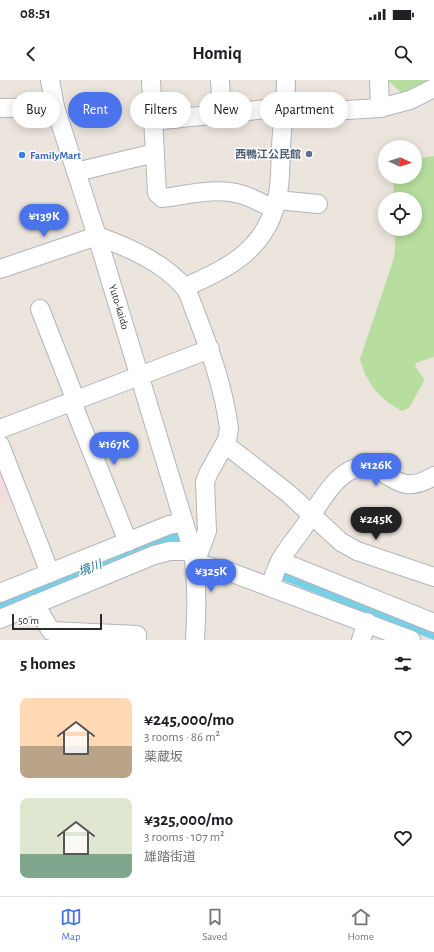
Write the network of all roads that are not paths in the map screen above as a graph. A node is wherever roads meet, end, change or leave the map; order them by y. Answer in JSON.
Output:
{"nodes":[{"id":1,"x":50,"y":80,"type":"edge"},
{"id":2,"x":151,"y":80,"type":"edge"},
{"id":3,"x":220,"y":80,"type":"edge"},
{"id":4,"x":286,"y":80,"type":"edge"},
{"id":5,"x":379,"y":80,"type":"edge"},
{"id":6,"x":434,"y":88,"type":"edge"},
{"id":7,"x":52,"y":92,"type":"edge"},
{"id":8,"x":152,"y":92,"type":"edge"},
{"id":9,"x":221,"y":92,"type":"edge"},
{"id":10,"x":286,"y":92,"type":"edge"},
{"id":11,"x":0,"y":108,"type":"edge"},
{"id":12,"x":12,"y":108,"type":"edge"},
{"id":13,"x":380,"y":108,"type":"junction"},
{"id":14,"x":348,"y":110,"type":"edge"},
{"id":15,"x":60,"y":122,"type":"edge"},
{"id":16,"x":153,"y":128,"type":"edge"},
{"id":17,"x":283,"y":128,"type":"edge"},
{"id":18,"x":155,"y":153,"type":"junction"},
{"id":19,"x":76,"y":172,"type":"junction"},
{"id":20,"x":318,"y":204,"type":"dead end"},
{"id":21,"x":276,"y":205,"type":"junction"},
{"id":22,"x":97,"y":236,"type":"junction"},
{"id":23,"x":0,"y":269,"type":"edge"},
{"id":24,"x":185,"y":287,"type":"junction"},
{"id":25,"x":40,"y":309,"type":"dead end"},
{"id":26,"x":210,"y":349,"type":"junction"},
{"id":27,"x":141,"y":377,"type":"junction"},
{"id":28,"x":74,"y":401,"type":"junction"},
{"id":29,"x":0,"y":429,"type":"edge"},
{"id":30,"x":225,"y":444,"type":"junction"},
{"id":31,"x":0,"y":445,"type":"edge"},
{"id":32,"x":434,"y":476,"type":"edge"},
{"id":33,"x":313,"y":514,"type":"junction"},
{"id":34,"x":128,"y":542,"type":"junction"},
{"id":35,"x":190,"y":544,"type":"junction"},
{"id":36,"x":280,"y":561,"type":"junction"},
{"id":37,"x":50,"y":573,"type":"junction"},
{"id":38,"x":434,"y":577,"type":"edge"},
{"id":39,"x":270,"y":587,"type":"junction"},
{"id":40,"x":0,"y":593,"type":"edge"},
{"id":41,"x":35,"y":604,"type":"junction"},
{"id":42,"x":0,"y":619,"type":"edge"},
{"id":43,"x":367,"y":622,"type":"junction"},
{"id":44,"x":434,"y":623,"type":"edge"},
{"id":45,"x":137,"y":640,"type":"edge"},
{"id":46,"x":195,"y":640,"type":"edge"},
{"id":47,"x":361,"y":640,"type":"edge"},
{"id":48,"x":410,"y":640,"type":"edge"}],
"edges":[{"from":1,"to":7,"type":"street","name":"Yuto-kaido"},
{"from":2,"to":8,"type":"street"},
{"from":3,"to":9,"type":"street"},
{"from":4,"to":10,"type":"street"},
{"from":5,"to":13,"type":"street"},
{"from":6,"to":13,"type":"street"},
{"from":11,"to":12,"type":"street"},
{"from":13,"to":14,"type":"street"},
{"from":15,"to":19,"type":"street","name":"Yuto-kaido"},
{"from":16,"to":18,"type":"street"},
{"from":17,"to":21,"type":"street"},
{"from":18,"to":19,"type":"street"},
{"from":18,"to":21,"type":"street"},
{"from":19,"to":22,"type":"street","name":"Yuto-kaido"},
{"from":20,"to":21,"type":"street"},
{"from":21,"to":24,"type":"street"},
{"from":22,"to":23,"type":"street"},
{"from":22,"to":24,"type":"street"},
{"from":22,"to":27,"type":"street","name":"Yuto-kaido"},
{"from":24,"to":26,"type":"street"},
{"from":25,"to":28,"type":"street"},
{"from":26,"to":27,"type":"street"},
{"from":26,"to":30,"type":"street"},
{"from":27,"to":28,"type":"street"},
{"from":27,"to":35,"type":"street","name":"Yuto-kaido"},
{"from":28,"to":29,"type":"street"},
{"from":28,"to":34,"type":"street"},
{"from":30,"to":33,"type":"street"},
{"from":30,"to":35,"type":"street"},
{"from":31,"to":37,"type":"street"},
{"from":32,"to":33,"type":"street"},
{"from":33,"to":36,"type":"street"},
{"from":33,"to":38,"type":"street"},
{"from":34,"to":35,"type":"street"},
{"from":34,"to":37,"type":"street"},
{"from":35,"to":39,"type":"street"},
{"from":35,"to":41,"type":"street"},
{"from":35,"to":46,"type":"street"},
{"from":36,"to":39,"type":"street"},
{"from":36,"to":44,"type":"street"},
{"from":37,"to":40,"type":"street"},
{"from":39,"to":43,"type":"street"},
{"from":41,"to":42,"type":"street"},
{"from":41,"to":45,"type":"street"},
{"from":43,"to":47,"type":"street"},
{"from":43,"to":48,"type":"street"}]}
